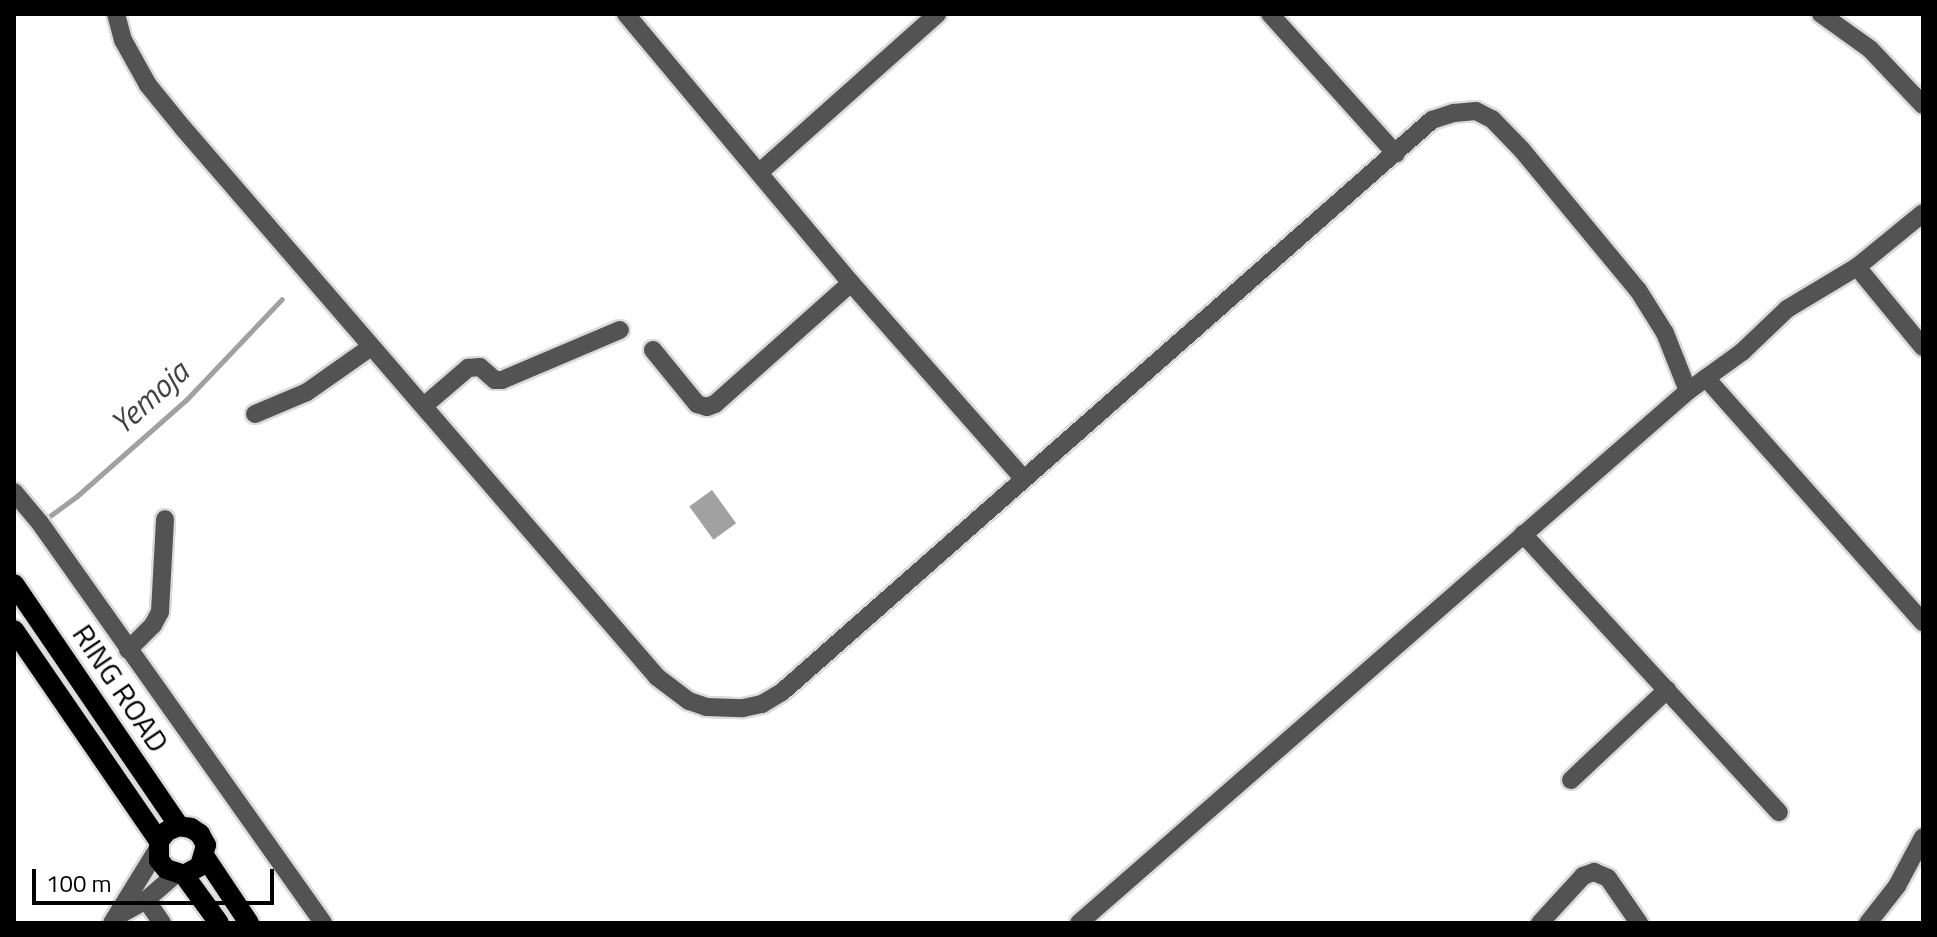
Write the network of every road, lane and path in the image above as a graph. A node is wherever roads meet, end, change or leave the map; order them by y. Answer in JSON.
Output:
{"nodes":[{"id":1,"x":116,"y":14,"type":"edge"},
{"id":2,"x":626,"y":14,"type":"edge"},
{"id":3,"x":937,"y":14,"type":"edge"},
{"id":4,"x":1270,"y":14,"type":"edge"},
{"id":5,"x":1821,"y":14,"type":"edge"},
{"id":6,"x":1923,"y":105,"type":"edge"},
{"id":7,"x":1396,"y":154,"type":"junction"},
{"id":8,"x":761,"y":171,"type":"junction"},
{"id":9,"x":1923,"y":213,"type":"edge"},
{"id":10,"x":1857,"y":267,"type":"junction"},
{"id":11,"x":851,"y":283,"type":"junction"},
{"id":12,"x":620,"y":330,"type":"dead end"},
{"id":13,"x":371,"y":347,"type":"junction"},
{"id":14,"x":1923,"y":347,"type":"edge"},
{"id":15,"x":653,"y":350,"type":"dead end"},
{"id":16,"x":1706,"y":378,"type":"junction"},
{"id":17,"x":1688,"y":391,"type":"junction"},
{"id":18,"x":425,"y":405,"type":"junction"},
{"id":19,"x":255,"y":414,"type":"dead end"},
{"id":20,"x":1022,"y":477,"type":"junction"},
{"id":21,"x":14,"y":492,"type":"edge"},
{"id":22,"x":165,"y":519,"type":"dead end"},
{"id":23,"x":1523,"y":534,"type":"junction"},
{"id":24,"x":14,"y":584,"type":"edge"},
{"id":25,"x":1923,"y":622,"type":"edge"},
{"id":26,"x":14,"y":630,"type":"edge"},
{"id":27,"x":128,"y":650,"type":"junction"},
{"id":28,"x":1667,"y":690,"type":"junction"},
{"id":29,"x":1571,"y":780,"type":"dead end"},
{"id":30,"x":1779,"y":812,"type":"dead end"},
{"id":31,"x":179,"y":826,"type":"junction"},
{"id":32,"x":1923,"y":837,"type":"edge"},
{"id":33,"x":158,"y":845,"type":"junction"},
{"id":34,"x":205,"y":857,"type":"junction"},
{"id":35,"x":180,"y":874,"type":"junction"},
{"id":36,"x":146,"y":900,"type":"junction"},
{"id":37,"x":116,"y":919,"type":"edge"},
{"id":38,"x":162,"y":923,"type":"edge"},
{"id":39,"x":219,"y":923,"type":"edge"},
{"id":40,"x":249,"y":923,"type":"edge"},
{"id":41,"x":323,"y":923,"type":"edge"},
{"id":42,"x":1079,"y":923,"type":"edge"},
{"id":43,"x":1540,"y":923,"type":"edge"},
{"id":44,"x":1639,"y":923,"type":"edge"},
{"id":45,"x":1868,"y":923,"type":"edge"}],
"edges":[{"from":1,"to":13,"type":"street"},
{"from":2,"to":8,"type":"street"},
{"from":3,"to":8,"type":"street"},
{"from":4,"to":7,"type":"street"},
{"from":5,"to":6,"type":"street"},
{"from":7,"to":17,"type":"street"},
{"from":7,"to":20,"type":"street"},
{"from":8,"to":11,"type":"street"},
{"from":9,"to":10,"type":"street"},
{"from":10,"to":14,"type":"street"},
{"from":10,"to":16,"type":"street"},
{"from":11,"to":15,"type":"street"},
{"from":11,"to":20,"type":"street"},
{"from":12,"to":18,"type":"street"},
{"from":13,"to":18,"type":"street"},
{"from":13,"to":19,"type":"street"},
{"from":16,"to":17,"type":"street"},
{"from":16,"to":25,"type":"street"},
{"from":17,"to":23,"type":"street"},
{"from":18,"to":20,"type":"street"},
{"from":21,"to":27,"type":"street"},
{"from":22,"to":27,"type":"street"},
{"from":23,"to":28,"type":"street"},
{"from":23,"to":42,"type":"street"},
{"from":24,"to":31,"type":"main road","name":"RING ROAD"},
{"from":26,"to":33,"type":"main road","name":"RING ROAD"},
{"from":27,"to":41,"type":"street"},
{"from":28,"to":29,"type":"street"},
{"from":28,"to":30,"type":"street"},
{"from":31,"to":33,"type":"main road"},
{"from":31,"to":34,"type":"main road","name":"RING ROAD"},
{"from":32,"to":45,"type":"street"},
{"from":33,"to":35,"type":"main road","name":"RING ROAD"},
{"from":33,"to":37,"type":"street"},
{"from":34,"to":35,"type":"main road"},
{"from":34,"to":40,"type":"main road","name":"RING ROAD"},
{"from":35,"to":36,"type":"street"},
{"from":35,"to":39,"type":"main road","name":"RING ROAD"},
{"from":36,"to":37,"type":"street"},
{"from":36,"to":38,"type":"street"},
{"from":43,"to":44,"type":"street"}]}
